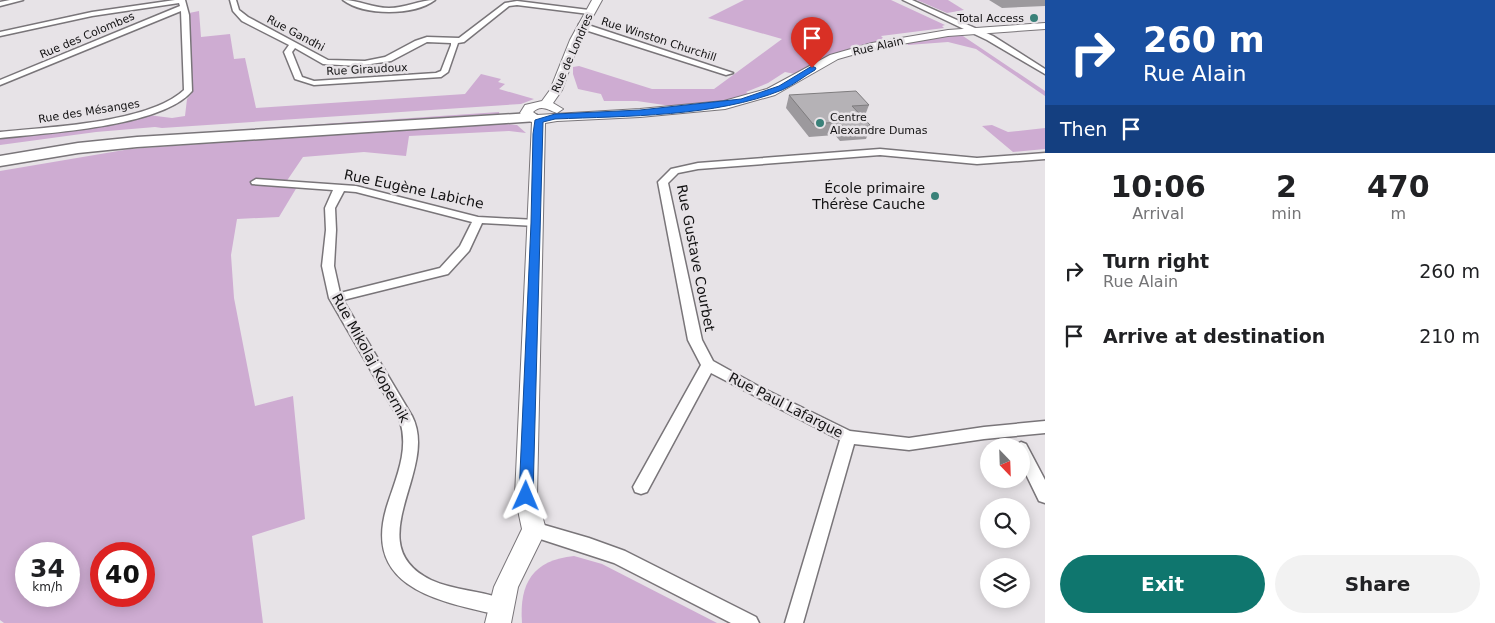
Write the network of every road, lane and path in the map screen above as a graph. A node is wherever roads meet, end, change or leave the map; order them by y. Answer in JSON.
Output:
{"nodes":[{"id":1,"x":20,"y":0,"type":"edge"},
{"id":2,"x":234,"y":0,"type":"edge"},
{"id":3,"x":349,"y":0,"type":"edge"},
{"id":4,"x":432,"y":0,"type":"edge"},
{"id":5,"x":597,"y":0,"type":"edge"},
{"id":6,"x":906,"y":0,"type":"edge"},
{"id":7,"x":182,"y":3,"type":"edge"},
{"id":8,"x":0,"y":4,"type":"edge"},
{"id":9,"x":589,"y":12,"type":"junction"},
{"id":10,"x":582,"y":26,"type":"junction"},
{"id":11,"x":1045,"y":26,"type":"edge"},
{"id":12,"x":976,"y":31,"type":"junction"},
{"id":13,"x":0,"y":34,"type":"edge"},
{"id":14,"x":454,"y":42,"type":"junction"},
{"id":15,"x":294,"y":44,"type":"junction"},
{"id":16,"x":1045,"y":72,"type":"edge"},
{"id":17,"x":729,"y":73,"type":"dead end"},
{"id":18,"x":0,"y":83,"type":"edge"},
{"id":19,"x":543,"y":113,"type":"junction"},
{"id":20,"x":215,"y":132,"type":"junction"},
{"id":21,"x":0,"y":135,"type":"edge"},
{"id":22,"x":78,"y":148,"type":"junction"},
{"id":23,"x":3,"y":153,"type":"edge"},
{"id":24,"x":1045,"y":156,"type":"edge"},
{"id":25,"x":0,"y":166,"type":"edge"},
{"id":26,"x":256,"y":182,"type":"dead end"},
{"id":27,"x":341,"y":188,"type":"junction"},
{"id":28,"x":478,"y":220,"type":"junction"},
{"id":29,"x":536,"y":223,"type":"junction"},
{"id":30,"x":335,"y":298,"type":"junction"},
{"id":31,"x":708,"y":365,"type":"junction"},
{"id":32,"x":1045,"y":427,"type":"edge"},
{"id":33,"x":1012,"y":430,"type":"junction"},
{"id":34,"x":848,"y":437,"type":"junction"},
{"id":35,"x":1016,"y":438,"type":"edge"},
{"id":36,"x":1030,"y":465,"type":"edge"},
{"id":37,"x":641,"y":487,"type":"dead end"},
{"id":38,"x":1045,"y":496,"type":"edge"},
{"id":39,"x":534,"y":530,"type":"junction"},
{"id":40,"x":499,"y":614,"type":"edge"},
{"id":41,"x":750,"y":623,"type":"edge"},
{"id":42,"x":794,"y":623,"type":"edge"}],
"edges":[{"from":1,"to":8,"type":"street"},
{"from":2,"to":15,"type":"street","name":"Rue Gandhi"},
{"from":3,"to":4,"type":"street"},
{"from":5,"to":9,"type":"street","name":"Rue de Londres"},
{"from":6,"to":12,"type":"street"},
{"from":7,"to":13,"type":"street"},
{"from":7,"to":18,"type":"street","name":"Rue des Colombes"},
{"from":7,"to":21,"type":"street","name":"Rue des Mésanges"},
{"from":9,"to":10,"type":"street","name":"Rue de Londres"},
{"from":9,"to":14,"type":"street"},
{"from":10,"to":17,"type":"street","name":"Rue Winston Churchill"},
{"from":10,"to":19,"type":"street","name":"Rue de Londres"},
{"from":11,"to":12,"type":"street","name":"Rue Alain"},
{"from":12,"to":16,"type":"street"},
{"from":12,"to":19,"type":"street","name":"Rue Alain"},
{"from":14,"to":15,"type":"street","name":"Rue Gandhi"},
{"from":14,"to":15,"type":"street","name":"Rue Giraudoux"},
{"from":19,"to":20,"type":"highway"},
{"from":19,"to":29,"type":"street","name":"Rue de Londres"},
{"from":20,"to":22,"type":"highway"},
{"from":20,"to":23,"type":"highway"},
{"from":22,"to":23,"type":"highway"},
{"from":22,"to":25,"type":"highway"},
{"from":24,"to":31,"type":"street","name":"Rue Gustave Courbet"},
{"from":26,"to":27,"type":"street","name":"Rue Eugène Labiche"},
{"from":27,"to":28,"type":"street","name":"Rue Eugène Labiche"},
{"from":27,"to":30,"type":"street","name":"Rue Mikolaj Kopernik"},
{"from":28,"to":29,"type":"street","name":"Rue Eugène Labiche"},
{"from":28,"to":30,"type":"street"},
{"from":29,"to":39,"type":"street","name":"Rue de Londres"},
{"from":30,"to":40,"type":"street","name":"Rue Mikolaj Kopernik"},
{"from":31,"to":34,"type":"street","name":"Rue Paul Lafargue"},
{"from":31,"to":37,"type":"street"},
{"from":32,"to":33,"type":"street","name":"Rue Paul Lafargue"},
{"from":33,"to":34,"type":"street","name":"Rue Paul Lafargue"},
{"from":33,"to":35,"type":"street"},
{"from":34,"to":42,"type":"street"},
{"from":36,"to":38,"type":"street"},
{"from":39,"to":40,"type":"street"},
{"from":39,"to":41,"type":"street"}]}
